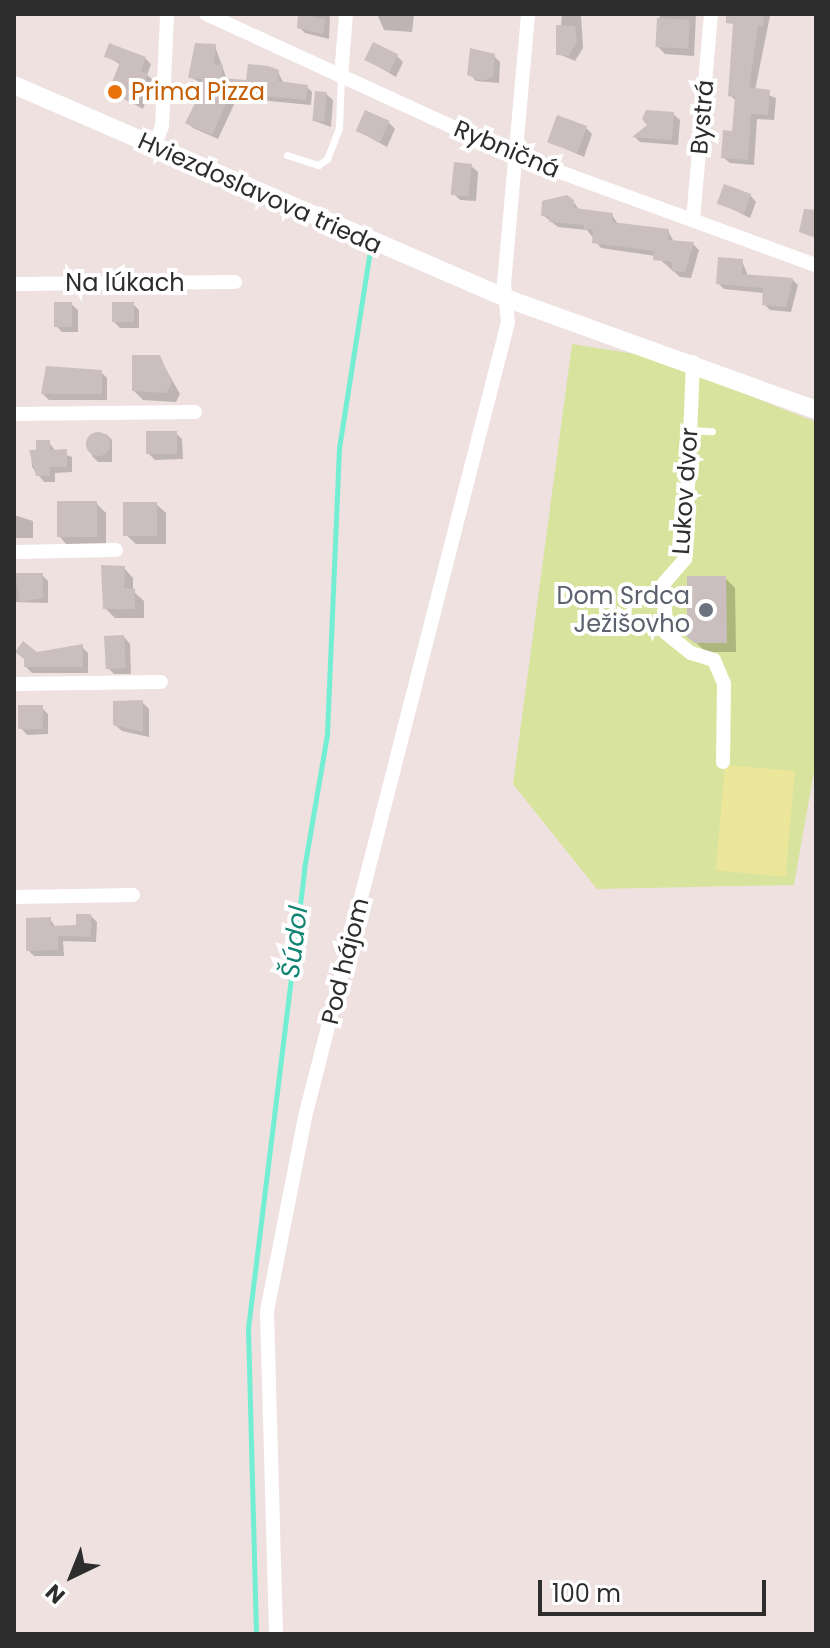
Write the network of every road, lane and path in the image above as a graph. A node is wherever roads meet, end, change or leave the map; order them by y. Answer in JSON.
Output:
{"nodes":[{"id":1,"x":167,"y":14,"type":"edge"},
{"id":2,"x":206,"y":14,"type":"edge"},
{"id":3,"x":346,"y":14,"type":"edge"},
{"id":4,"x":528,"y":14,"type":"edge"},
{"id":5,"x":711,"y":14,"type":"edge"},
{"id":6,"x":341,"y":76,"type":"junction"},
{"id":7,"x":14,"y":85,"type":"edge"},
{"id":8,"x":154,"y":147,"type":"junction"},
{"id":9,"x":287,"y":155,"type":"dead end"},
{"id":10,"x":516,"y":156,"type":"junction"},
{"id":11,"x":693,"y":220,"type":"junction"},
{"id":12,"x":816,"y":265,"type":"edge"},
{"id":13,"x":235,"y":282,"type":"dead end"},
{"id":14,"x":14,"y":284,"type":"edge"},
{"id":15,"x":508,"y":299,"type":"junction"},
{"id":16,"x":693,"y":362,"type":"junction"},
{"id":17,"x":816,"y":410,"type":"edge"},
{"id":18,"x":195,"y":412,"type":"dead end"},
{"id":19,"x":14,"y":414,"type":"edge"},
{"id":20,"x":690,"y":430,"type":"junction"},
{"id":21,"x":712,"y":431,"type":"dead end"},
{"id":22,"x":116,"y":550,"type":"dead end"},
{"id":23,"x":14,"y":552,"type":"edge"},
{"id":24,"x":161,"y":682,"type":"dead end"},
{"id":25,"x":14,"y":684,"type":"edge"},
{"id":26,"x":723,"y":762,"type":"dead end"},
{"id":27,"x":133,"y":895,"type":"dead end"},
{"id":28,"x":14,"y":897,"type":"edge"},
{"id":29,"x":276,"y":1634,"type":"edge"}],
"edges":[{"from":1,"to":8,"type":"street"},
{"from":2,"to":6,"type":"street","name":"Rybničná"},
{"from":3,"to":6,"type":"street"},
{"from":4,"to":10,"type":"street","name":"Pod hájom"},
{"from":5,"to":11,"type":"street","name":"Bystrá"},
{"from":6,"to":9,"type":"lane"},
{"from":6,"to":10,"type":"street","name":"Rybničná"},
{"from":7,"to":8,"type":"street","name":"Hviezdoslavova trieda"},
{"from":8,"to":15,"type":"street","name":"Hviezdoslavova trieda"},
{"from":10,"to":11,"type":"street","name":"Rybničná"},
{"from":10,"to":15,"type":"street","name":"Pod hájom"},
{"from":11,"to":12,"type":"street","name":"Rybničná"},
{"from":13,"to":14,"type":"street","name":"Na lúkach"},
{"from":15,"to":16,"type":"street","name":"Hviezdoslavova trieda"},
{"from":15,"to":29,"type":"street","name":"Pod hájom"},
{"from":16,"to":17,"type":"street"},
{"from":16,"to":20,"type":"street","name":"Lukov dvor"},
{"from":18,"to":19,"type":"street"},
{"from":20,"to":21,"type":"lane"},
{"from":20,"to":26,"type":"street","name":"Lukov dvor"},
{"from":22,"to":23,"type":"street"},
{"from":24,"to":25,"type":"street"},
{"from":27,"to":28,"type":"street"}]}
